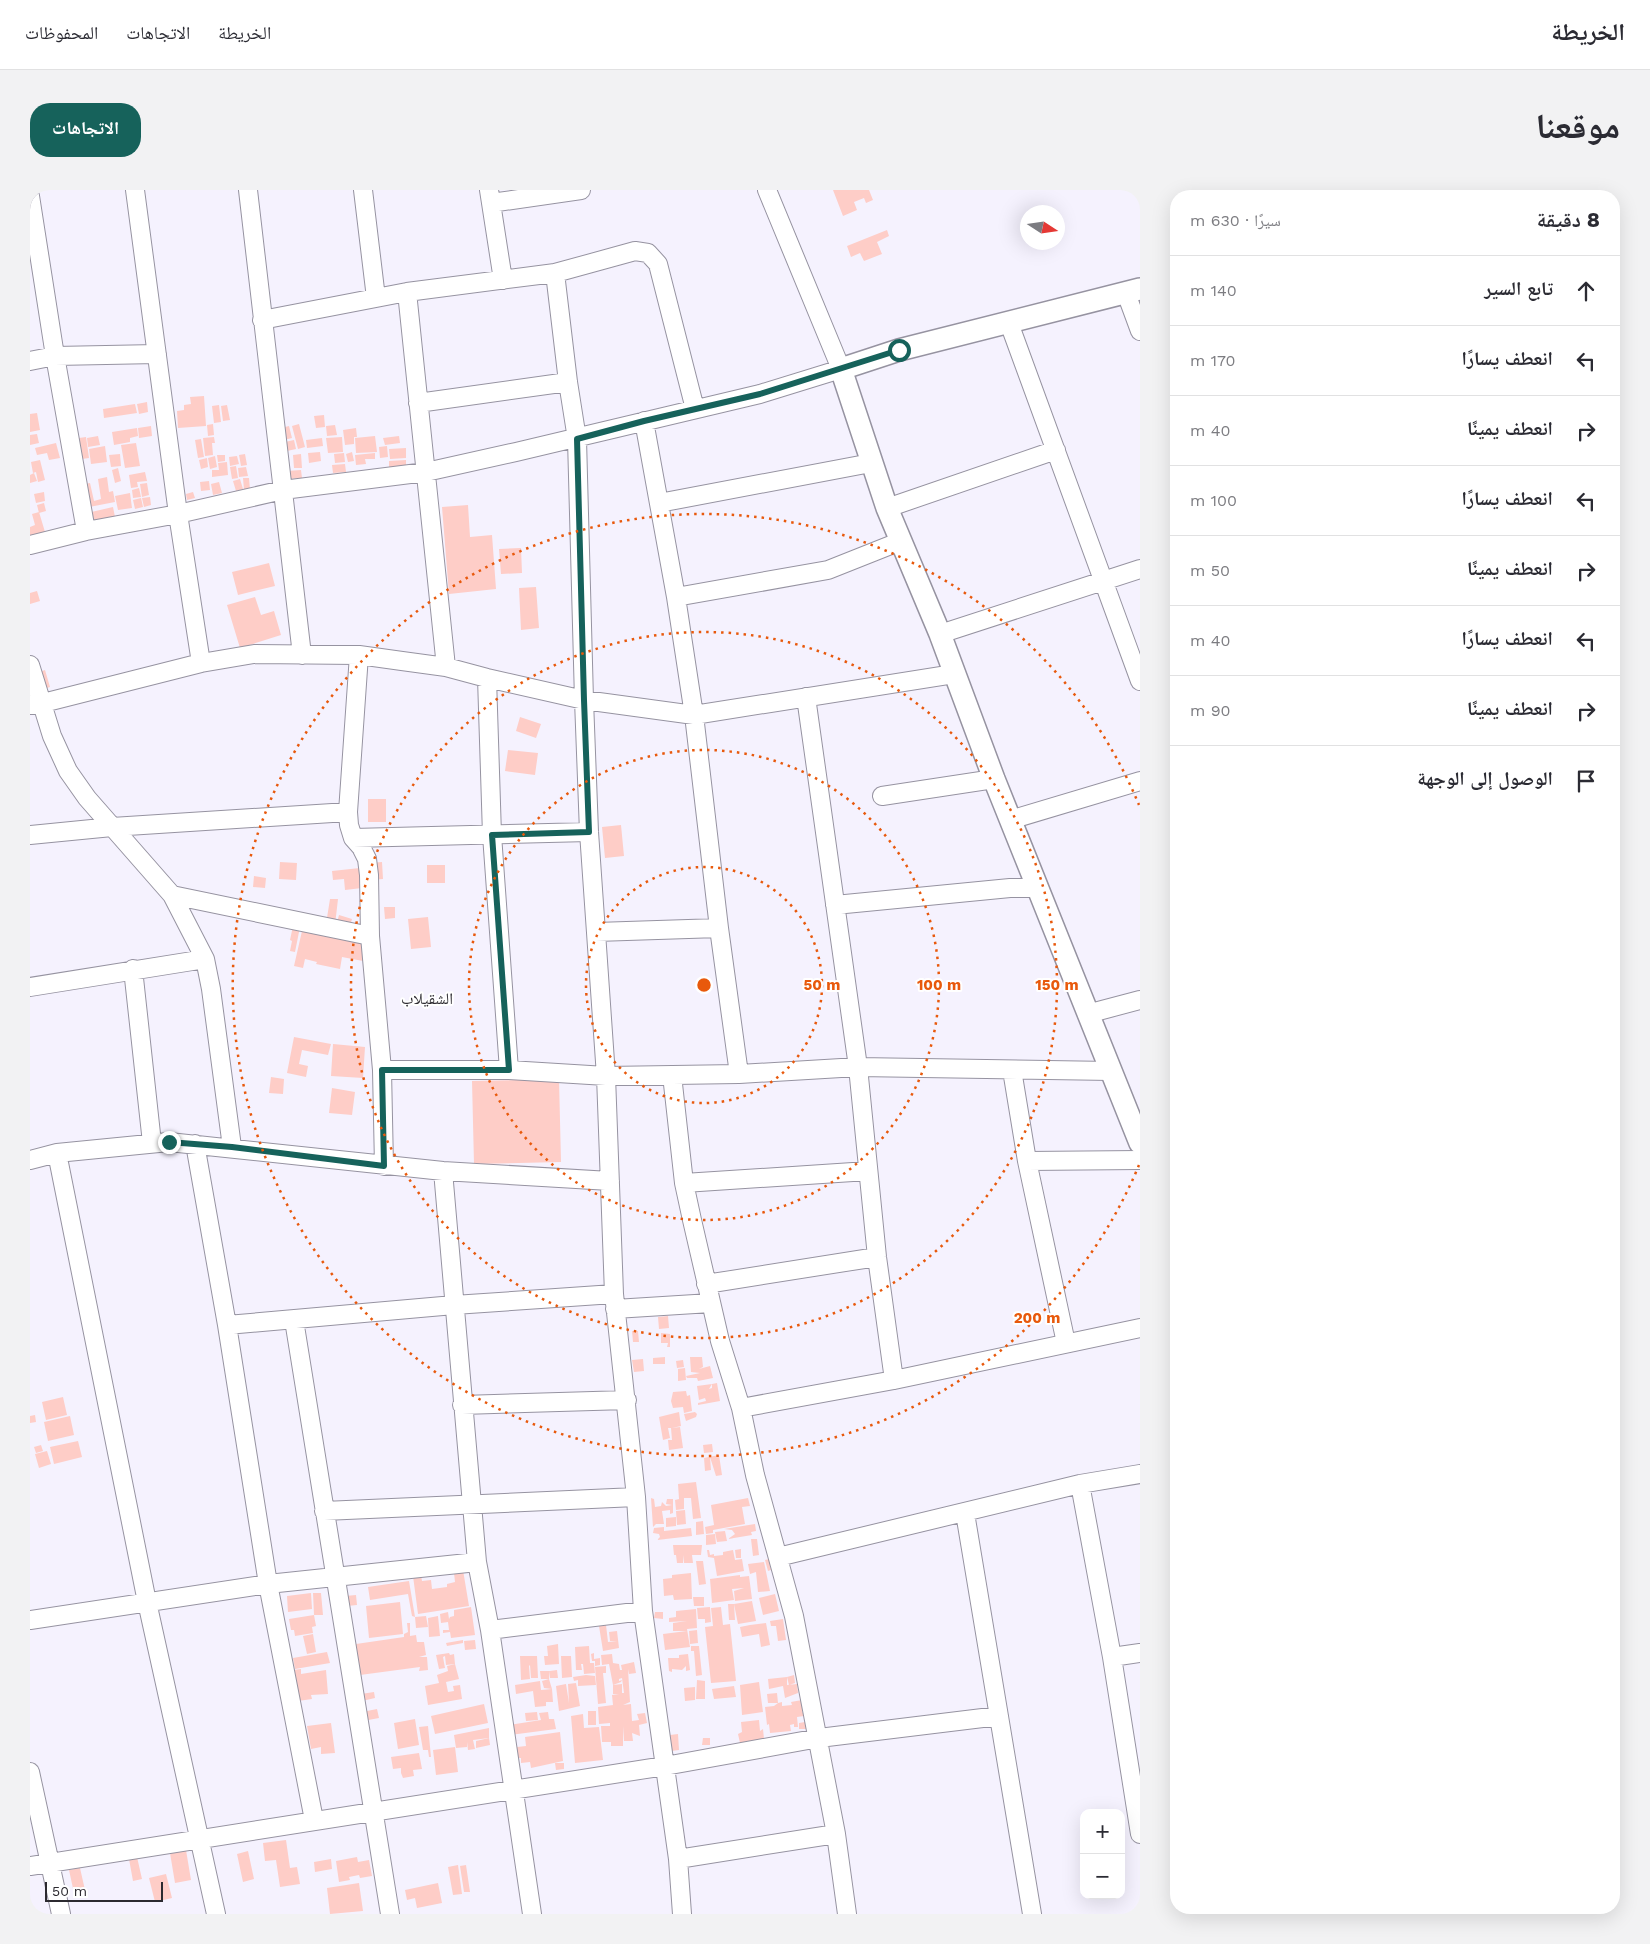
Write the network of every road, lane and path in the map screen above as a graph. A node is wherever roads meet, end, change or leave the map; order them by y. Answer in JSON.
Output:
{"nodes":[{"id":1,"x":135,"y":190,"type":"edge"},
{"id":2,"x":248,"y":190,"type":"edge"},
{"id":3,"x":363,"y":190,"type":"edge"},
{"id":4,"x":581,"y":190,"type":"edge"},
{"id":5,"x":767,"y":190,"type":"edge"},
{"id":6,"x":30,"y":196,"type":"edge"},
{"id":7,"x":490,"y":196,"type":"edge"},
{"id":8,"x":555,"y":273,"type":"junction"},
{"id":9,"x":503,"y":280,"type":"junction"},
{"id":10,"x":1133,"y":291,"type":"edge"},
{"id":11,"x":407,"y":292,"type":"junction"},
{"id":12,"x":376,"y":298,"type":"junction"},
{"id":13,"x":262,"y":320,"type":"junction"},
{"id":14,"x":1009,"y":323,"type":"junction"},
{"id":15,"x":1140,"y":331,"type":"edge"},
{"id":16,"x":157,"y":354,"type":"junction"},
{"id":17,"x":55,"y":356,"type":"junction"},
{"id":18,"x":30,"y":360,"type":"edge"},
{"id":19,"x":841,"y":369,"type":"junction"},
{"id":20,"x":568,"y":382,"type":"junction"},
{"id":21,"x":418,"y":403,"type":"junction"},
{"id":22,"x":695,"y":409,"type":"junction"},
{"id":23,"x":644,"y":421,"type":"junction"},
{"id":24,"x":577,"y":439,"type":"junction"},
{"id":25,"x":1056,"y":450,"type":"junction"},
{"id":26,"x":871,"y":462,"type":"junction"},
{"id":27,"x":426,"y":472,"type":"junction"},
{"id":28,"x":284,"y":490,"type":"junction"},
{"id":29,"x":659,"y":503,"type":"junction"},
{"id":30,"x":887,"y":508,"type":"junction"},
{"id":31,"x":178,"y":514,"type":"junction"},
{"id":32,"x":86,"y":531,"type":"junction"},
{"id":33,"x":901,"y":541,"type":"junction"},
{"id":34,"x":30,"y":545,"type":"edge"},
{"id":35,"x":1140,"y":569,"type":"edge"},
{"id":36,"x":1103,"y":580,"type":"junction"},
{"id":37,"x":676,"y":597,"type":"junction"},
{"id":38,"x":940,"y":634,"type":"junction"},
{"id":39,"x":302,"y":654,"type":"junction"},
{"id":40,"x":359,"y":655,"type":"junction"},
{"id":41,"x":200,"y":663,"type":"junction"},
{"id":42,"x":30,"y":665,"type":"edge"},
{"id":43,"x":446,"y":667,"type":"junction"},
{"id":44,"x":954,"y":674,"type":"junction"},
{"id":45,"x":487,"y":678,"type":"junction"},
{"id":46,"x":1140,"y":681,"type":"edge"},
{"id":47,"x":806,"y":697,"type":"junction"},
{"id":48,"x":584,"y":700,"type":"junction"},
{"id":49,"x":37,"y":704,"type":"edge"},
{"id":50,"x":694,"y":715,"type":"junction"},
{"id":51,"x":994,"y":779,"type":"junction"},
{"id":52,"x":1140,"y":781,"type":"edge"},
{"id":53,"x":882,"y":796,"type":"dead end"},
{"id":54,"x":348,"y":812,"type":"junction"},
{"id":55,"x":1010,"y":820,"type":"junction"},
{"id":56,"x":112,"y":827,"type":"junction"},
{"id":57,"x":589,"y":832,"type":"junction"},
{"id":58,"x":492,"y":835,"type":"junction"},
{"id":59,"x":30,"y":836,"type":"edge"},
{"id":60,"x":353,"y":838,"type":"junction"},
{"id":61,"x":1038,"y":888,"type":"junction"},
{"id":62,"x":172,"y":895,"type":"junction"},
{"id":63,"x":835,"y":905,"type":"junction"},
{"id":64,"x":719,"y":928,"type":"junction"},
{"id":65,"x":596,"y":932,"type":"junction"},
{"id":66,"x":370,"y":936,"type":"junction"},
{"id":67,"x":205,"y":959,"type":"junction"},
{"id":68,"x":133,"y":969,"type":"junction"},
{"id":69,"x":30,"y":987,"type":"edge"},
{"id":70,"x":1140,"y":1000,"type":"edge"},
{"id":71,"x":1088,"y":1014,"type":"junction"},
{"id":72,"x":858,"y":1067,"type":"junction"},
{"id":73,"x":382,"y":1070,"type":"junction"},
{"id":74,"x":509,"y":1070,"type":"junction"},
{"id":75,"x":1012,"y":1070,"type":"junction"},
{"id":76,"x":1111,"y":1070,"type":"junction"},
{"id":77,"x":739,"y":1074,"type":"junction"},
{"id":78,"x":672,"y":1075,"type":"junction"},
{"id":79,"x":606,"y":1076,"type":"junction"},
{"id":80,"x":152,"y":1143,"type":"junction"},
{"id":81,"x":1140,"y":1143,"type":"edge"},
{"id":82,"x":195,"y":1144,"type":"junction"},
{"id":83,"x":232,"y":1147,"type":"junction"},
{"id":84,"x":57,"y":1153,"type":"junction"},
{"id":85,"x":30,"y":1160,"type":"edge"},
{"id":86,"x":1140,"y":1160,"type":"edge"},
{"id":87,"x":1026,"y":1161,"type":"junction"},
{"id":88,"x":384,"y":1166,"type":"junction"},
{"id":89,"x":443,"y":1171,"type":"junction"},
{"id":90,"x":868,"y":1171,"type":"junction"},
{"id":91,"x":610,"y":1181,"type":"junction"},
{"id":92,"x":684,"y":1183,"type":"junction"},
{"id":93,"x":877,"y":1257,"type":"junction"},
{"id":94,"x":706,"y":1284,"type":"junction"},
{"id":95,"x":614,"y":1301,"type":"junction"},
{"id":96,"x":711,"y":1303,"type":"junction"},
{"id":97,"x":454,"y":1306,"type":"junction"},
{"id":98,"x":294,"y":1320,"type":"junction"},
{"id":99,"x":227,"y":1325,"type":"junction"},
{"id":100,"x":1140,"y":1328,"type":"edge"},
{"id":101,"x":1066,"y":1343,"type":"junction"},
{"id":102,"x":894,"y":1380,"type":"junction"},
{"id":103,"x":627,"y":1400,"type":"junction"},
{"id":104,"x":462,"y":1405,"type":"junction"},
{"id":105,"x":741,"y":1408,"type":"junction"},
{"id":106,"x":1140,"y":1474,"type":"edge"},
{"id":107,"x":1080,"y":1484,"type":"junction"},
{"id":108,"x":636,"y":1497,"type":"junction"},
{"id":109,"x":471,"y":1504,"type":"junction"},
{"id":110,"x":324,"y":1511,"type":"junction"},
{"id":111,"x":965,"y":1513,"type":"junction"},
{"id":112,"x":778,"y":1557,"type":"junction"},
{"id":113,"x":477,"y":1562,"type":"junction"},
{"id":114,"x":335,"y":1576,"type":"junction"},
{"id":115,"x":268,"y":1584,"type":"junction"},
{"id":116,"x":147,"y":1602,"type":"junction"},
{"id":117,"x":644,"y":1611,"type":"junction"},
{"id":118,"x":30,"y":1620,"type":"edge"},
{"id":119,"x":490,"y":1630,"type":"junction"},
{"id":120,"x":1140,"y":1654,"type":"edge"},
{"id":121,"x":1112,"y":1657,"type":"junction"},
{"id":122,"x":999,"y":1716,"type":"junction"},
{"id":123,"x":819,"y":1738,"type":"junction"},
{"id":124,"x":665,"y":1766,"type":"junction"},
{"id":125,"x":30,"y":1772,"type":"edge"},
{"id":126,"x":514,"y":1790,"type":"junction"},
{"id":127,"x":373,"y":1812,"type":"junction"},
{"id":128,"x":314,"y":1820,"type":"junction"},
{"id":129,"x":836,"y":1834,"type":"junction"},
{"id":130,"x":1140,"y":1834,"type":"edge"},
{"id":131,"x":200,"y":1838,"type":"junction"},
{"id":132,"x":678,"y":1859,"type":"junction"},
{"id":133,"x":50,"y":1862,"type":"junction"},
{"id":134,"x":30,"y":1866,"type":"edge"},
{"id":135,"x":62,"y":1914,"type":"edge"},
{"id":136,"x":216,"y":1914,"type":"edge"},
{"id":137,"x":390,"y":1914,"type":"edge"},
{"id":138,"x":532,"y":1914,"type":"edge"},
{"id":139,"x":682,"y":1914,"type":"edge"},
{"id":140,"x":847,"y":1914,"type":"edge"},
{"id":141,"x":1032,"y":1914,"type":"edge"}],
"edges":[{"from":1,"to":16,"type":"street"},
{"from":2,"to":13,"type":"street"},
{"from":3,"to":12,"type":"street"},
{"from":4,"to":7,"type":"street"},
{"from":5,"to":19,"type":"street"},
{"from":6,"to":17,"type":"street"},
{"from":7,"to":9,"type":"street"},
{"from":8,"to":9,"type":"street"},
{"from":8,"to":20,"type":"street"},
{"from":8,"to":22,"type":"street"},
{"from":9,"to":11,"type":"street"},
{"from":10,"to":14,"type":"street"},
{"from":10,"to":15,"type":"street"},
{"from":11,"to":12,"type":"street"},
{"from":11,"to":21,"type":"street"},
{"from":12,"to":13,"type":"street"},
{"from":13,"to":28,"type":"street"},
{"from":14,"to":19,"type":"street"},
{"from":14,"to":25,"type":"street"},
{"from":16,"to":17,"type":"street"},
{"from":16,"to":31,"type":"street"},
{"from":17,"to":18,"type":"street"},
{"from":17,"to":32,"type":"street"},
{"from":19,"to":22,"type":"street"},
{"from":19,"to":26,"type":"street"},
{"from":20,"to":21,"type":"street"},
{"from":20,"to":24,"type":"street"},
{"from":21,"to":27,"type":"street"},
{"from":22,"to":23,"type":"street"},
{"from":23,"to":24,"type":"street"},
{"from":23,"to":29,"type":"street"},
{"from":24,"to":27,"type":"street"},
{"from":24,"to":48,"type":"street"},
{"from":25,"to":30,"type":"street"},
{"from":25,"to":36,"type":"street"},
{"from":26,"to":29,"type":"street"},
{"from":26,"to":30,"type":"street"},
{"from":27,"to":28,"type":"street"},
{"from":27,"to":43,"type":"street"},
{"from":28,"to":31,"type":"street"},
{"from":28,"to":39,"type":"street"},
{"from":29,"to":37,"type":"street"},
{"from":30,"to":33,"type":"street"},
{"from":31,"to":32,"type":"street"},
{"from":31,"to":41,"type":"street"},
{"from":32,"to":34,"type":"street"},
{"from":33,"to":37,"type":"street"},
{"from":33,"to":38,"type":"street"},
{"from":35,"to":36,"type":"street"},
{"from":36,"to":38,"type":"street"},
{"from":36,"to":46,"type":"street"},
{"from":37,"to":50,"type":"street"},
{"from":38,"to":44,"type":"street"},
{"from":39,"to":40,"type":"street"},
{"from":39,"to":41,"type":"street"},
{"from":40,"to":43,"type":"street"},
{"from":40,"to":54,"type":"street"},
{"from":41,"to":49,"type":"street"},
{"from":42,"to":49,"type":"street"},
{"from":43,"to":45,"type":"street"},
{"from":44,"to":47,"type":"street"},
{"from":44,"to":51,"type":"street"},
{"from":45,"to":48,"type":"street"},
{"from":45,"to":58,"type":"street"},
{"from":47,"to":50,"type":"street"},
{"from":47,"to":63,"type":"street"},
{"from":48,"to":50,"type":"street"},
{"from":48,"to":57,"type":"street"},
{"from":49,"to":56,"type":"street"},
{"from":50,"to":64,"type":"street"},
{"from":51,"to":53,"type":"street"},
{"from":51,"to":55,"type":"street"},
{"from":52,"to":55,"type":"street"},
{"from":54,"to":56,"type":"street"},
{"from":54,"to":60,"type":"street"},
{"from":55,"to":61,"type":"street"},
{"from":56,"to":59,"type":"street"},
{"from":56,"to":62,"type":"street"},
{"from":57,"to":58,"type":"street"},
{"from":57,"to":65,"type":"street"},
{"from":58,"to":60,"type":"street"},
{"from":58,"to":74,"type":"street"},
{"from":60,"to":66,"type":"street"},
{"from":61,"to":63,"type":"street"},
{"from":61,"to":71,"type":"street"},
{"from":62,"to":66,"type":"street"},
{"from":62,"to":67,"type":"street"},
{"from":63,"to":72,"type":"street"},
{"from":64,"to":65,"type":"street"},
{"from":64,"to":77,"type":"street"},
{"from":65,"to":79,"type":"street"},
{"from":66,"to":73,"type":"street"},
{"from":67,"to":68,"type":"street"},
{"from":67,"to":83,"type":"street"},
{"from":68,"to":69,"type":"street"},
{"from":68,"to":80,"type":"street"},
{"from":70,"to":71,"type":"street"},
{"from":71,"to":76,"type":"street"},
{"from":72,"to":75,"type":"street"},
{"from":72,"to":77,"type":"street"},
{"from":72,"to":90,"type":"street"},
{"from":73,"to":74,"type":"street"},
{"from":73,"to":88,"type":"street"},
{"from":74,"to":79,"type":"street"},
{"from":75,"to":76,"type":"street"},
{"from":75,"to":87,"type":"street"},
{"from":76,"to":81,"type":"street"},
{"from":77,"to":78,"type":"street"},
{"from":78,"to":79,"type":"street"},
{"from":78,"to":92,"type":"street"},
{"from":79,"to":91,"type":"street"},
{"from":80,"to":82,"type":"street"},
{"from":80,"to":84,"type":"street"},
{"from":82,"to":83,"type":"street"},
{"from":82,"to":99,"type":"street"},
{"from":83,"to":88,"type":"street"},
{"from":84,"to":85,"type":"street"},
{"from":84,"to":116,"type":"street"},
{"from":86,"to":87,"type":"street"},
{"from":87,"to":101,"type":"street"},
{"from":88,"to":89,"type":"street"},
{"from":89,"to":91,"type":"street"},
{"from":89,"to":97,"type":"street"},
{"from":90,"to":92,"type":"street"},
{"from":90,"to":93,"type":"street"},
{"from":91,"to":95,"type":"street"},
{"from":92,"to":94,"type":"street"},
{"from":93,"to":94,"type":"street"},
{"from":93,"to":102,"type":"street"},
{"from":94,"to":96,"type":"street"},
{"from":95,"to":96,"type":"street"},
{"from":95,"to":97,"type":"street"},
{"from":95,"to":103,"type":"street"},
{"from":96,"to":105,"type":"street"},
{"from":97,"to":98,"type":"street"},
{"from":97,"to":104,"type":"street"},
{"from":98,"to":99,"type":"street"},
{"from":98,"to":110,"type":"street"},
{"from":99,"to":115,"type":"street"},
{"from":100,"to":101,"type":"street"},
{"from":101,"to":102,"type":"street"},
{"from":102,"to":105,"type":"street"},
{"from":103,"to":104,"type":"street"},
{"from":103,"to":108,"type":"street"},
{"from":104,"to":109,"type":"street"},
{"from":105,"to":112,"type":"street"},
{"from":106,"to":107,"type":"street"},
{"from":107,"to":111,"type":"street"},
{"from":107,"to":121,"type":"street"},
{"from":108,"to":109,"type":"street"},
{"from":108,"to":117,"type":"street"},
{"from":109,"to":110,"type":"street"},
{"from":109,"to":113,"type":"street"},
{"from":110,"to":114,"type":"street"},
{"from":111,"to":112,"type":"street"},
{"from":111,"to":122,"type":"street"},
{"from":112,"to":123,"type":"street"},
{"from":113,"to":114,"type":"street"},
{"from":113,"to":119,"type":"street"},
{"from":114,"to":115,"type":"street"},
{"from":114,"to":127,"type":"street"},
{"from":115,"to":116,"type":"street"},
{"from":115,"to":128,"type":"street"},
{"from":116,"to":118,"type":"street"},
{"from":116,"to":131,"type":"street"},
{"from":117,"to":119,"type":"street"},
{"from":117,"to":124,"type":"street"},
{"from":119,"to":126,"type":"street"},
{"from":120,"to":121,"type":"street"},
{"from":121,"to":130,"type":"street"},
{"from":122,"to":123,"type":"street"},
{"from":122,"to":141,"type":"street"},
{"from":123,"to":124,"type":"street"},
{"from":123,"to":129,"type":"street"},
{"from":124,"to":126,"type":"street"},
{"from":124,"to":132,"type":"street"},
{"from":125,"to":133,"type":"street"},
{"from":126,"to":127,"type":"street"},
{"from":126,"to":138,"type":"street"},
{"from":127,"to":128,"type":"street"},
{"from":127,"to":137,"type":"street"},
{"from":128,"to":131,"type":"street"},
{"from":129,"to":132,"type":"street"},
{"from":129,"to":140,"type":"street"},
{"from":131,"to":133,"type":"street"},
{"from":131,"to":136,"type":"street"},
{"from":132,"to":139,"type":"street"},
{"from":133,"to":134,"type":"street"},
{"from":133,"to":135,"type":"street"}]}
